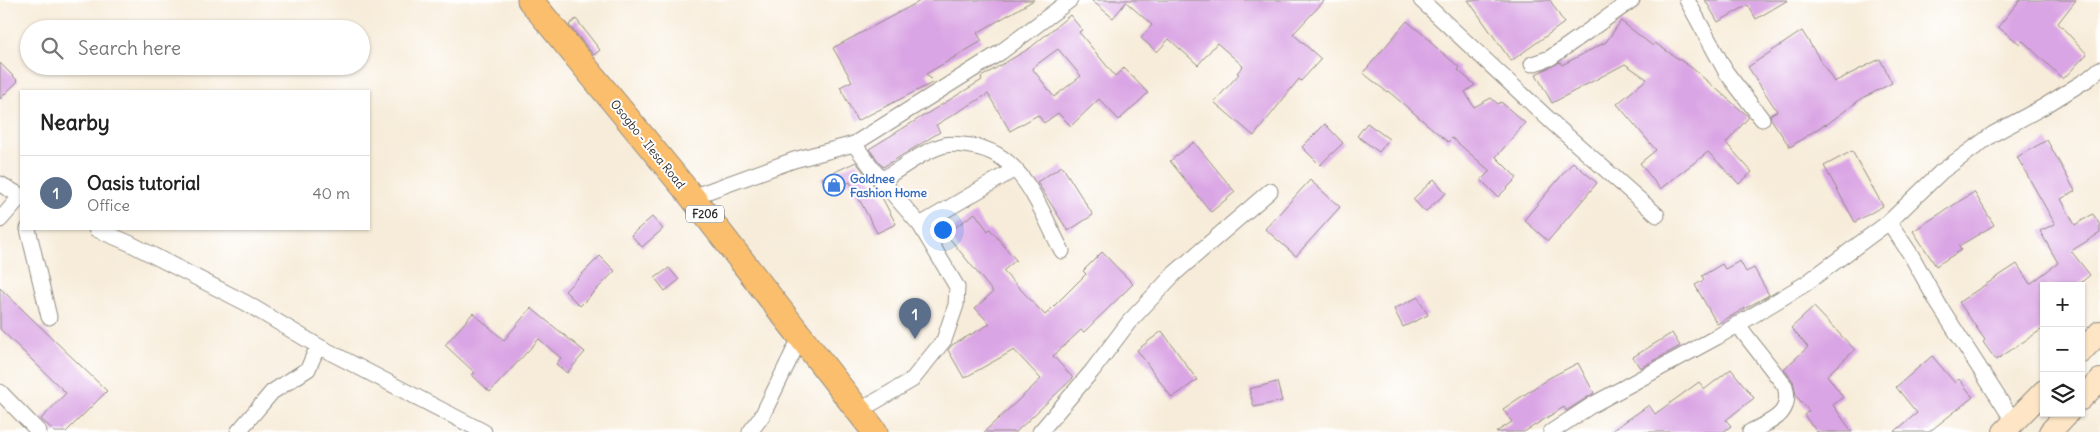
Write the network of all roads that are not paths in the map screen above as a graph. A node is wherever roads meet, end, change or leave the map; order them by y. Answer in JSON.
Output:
{"nodes":[{"id":1,"x":530,"y":0,"type":"edge"},
{"id":2,"x":1070,"y":0,"type":"edge"},
{"id":3,"x":1421,"y":0,"type":"edge"},
{"id":4,"x":1632,"y":0,"type":"edge"},
{"id":5,"x":1687,"y":0,"type":"edge"},
{"id":6,"x":1532,"y":64,"type":"dead end"},
{"id":7,"x":2100,"y":69,"type":"edge"},
{"id":8,"x":1762,"y":119,"type":"dead end"},
{"id":9,"x":854,"y":144,"type":"junction"},
{"id":10,"x":1015,"y":168,"type":"junction"},
{"id":11,"x":881,"y":180,"type":"junction"},
{"id":12,"x":0,"y":184,"type":"edge"},
{"id":13,"x":1270,"y":191,"type":"dead end"},
{"id":14,"x":20,"y":196,"type":"edge"},
{"id":15,"x":692,"y":197,"type":"junction"},
{"id":16,"x":20,"y":198,"type":"edge"},
{"id":17,"x":1657,"y":215,"type":"dead end"},
{"id":18,"x":0,"y":220,"type":"edge"},
{"id":19,"x":1889,"y":222,"type":"junction"},
{"id":20,"x":920,"y":225,"type":"junction"},
{"id":21,"x":28,"y":230,"type":"edge"},
{"id":22,"x":98,"y":230,"type":"edge"},
{"id":23,"x":1062,"y":252,"type":"dead end"},
{"id":24,"x":49,"y":318,"type":"dead end"},
{"id":25,"x":1737,"y":324,"type":"junction"},
{"id":26,"x":2100,"y":332,"type":"edge"},
{"id":27,"x":801,"y":336,"type":"junction"},
{"id":28,"x":318,"y":346,"type":"junction"},
{"id":29,"x":2085,"y":348,"type":"edge"},
{"id":30,"x":2100,"y":380,"type":"edge"},
{"id":31,"x":0,"y":392,"type":"edge"},
{"id":32,"x":2040,"y":395,"type":"edge"},
{"id":33,"x":2085,"y":395,"type":"edge"},
{"id":34,"x":859,"y":411,"type":"junction"},
{"id":35,"x":2064,"y":417,"type":"edge"},
{"id":36,"x":2009,"y":427,"type":"edge"},
{"id":37,"x":39,"y":432,"type":"edge"},
{"id":38,"x":238,"y":432,"type":"edge"},
{"id":39,"x":484,"y":432,"type":"edge"},
{"id":40,"x":750,"y":432,"type":"edge"},
{"id":41,"x":875,"y":432,"type":"edge"},
{"id":42,"x":1040,"y":432,"type":"edge"},
{"id":43,"x":1551,"y":432,"type":"edge"},
{"id":44,"x":1750,"y":432,"type":"edge"},
{"id":45,"x":2050,"y":432,"type":"edge"}],
"edges":[{"from":1,"to":15,"type":"main road","name":"Osogbo - Ilesa Road","number":"F206"},
{"from":2,"to":9,"type":"street"},
{"from":3,"to":17,"type":"street"},
{"from":4,"to":6,"type":"street"},
{"from":5,"to":8,"type":"street"},
{"from":7,"to":19,"type":"street"},
{"from":9,"to":11,"type":"street"},
{"from":9,"to":15,"type":"street"},
{"from":10,"to":11,"type":"street"},
{"from":10,"to":20,"type":"street"},
{"from":10,"to":23,"type":"street"},
{"from":11,"to":20,"type":"street"},
{"from":12,"to":14,"type":"street"},
{"from":13,"to":42,"type":"street"},
{"from":15,"to":27,"type":"main road","name":"Osogbo - Ilesa Road","number":"F206"},
{"from":16,"to":18,"type":"street"},
{"from":19,"to":25,"type":"street"},
{"from":19,"to":36,"type":"street"},
{"from":20,"to":34,"type":"street"},
{"from":21,"to":24,"type":"street"},
{"from":22,"to":28,"type":"street"},
{"from":25,"to":43,"type":"street"},
{"from":25,"to":44,"type":"street"},
{"from":26,"to":29,"type":"main road"},
{"from":27,"to":34,"type":"main road","name":"Osogbo - Ilesa Road","number":"F206"},
{"from":27,"to":40,"type":"street"},
{"from":28,"to":38,"type":"street"},
{"from":28,"to":39,"type":"street"},
{"from":30,"to":33,"type":"main road"},
{"from":31,"to":37,"type":"street"},
{"from":32,"to":36,"type":"main road"},
{"from":34,"to":41,"type":"main road","name":"Osogbo - Ilesa Road","number":"F206"},
{"from":35,"to":45,"type":"main road"}]}
